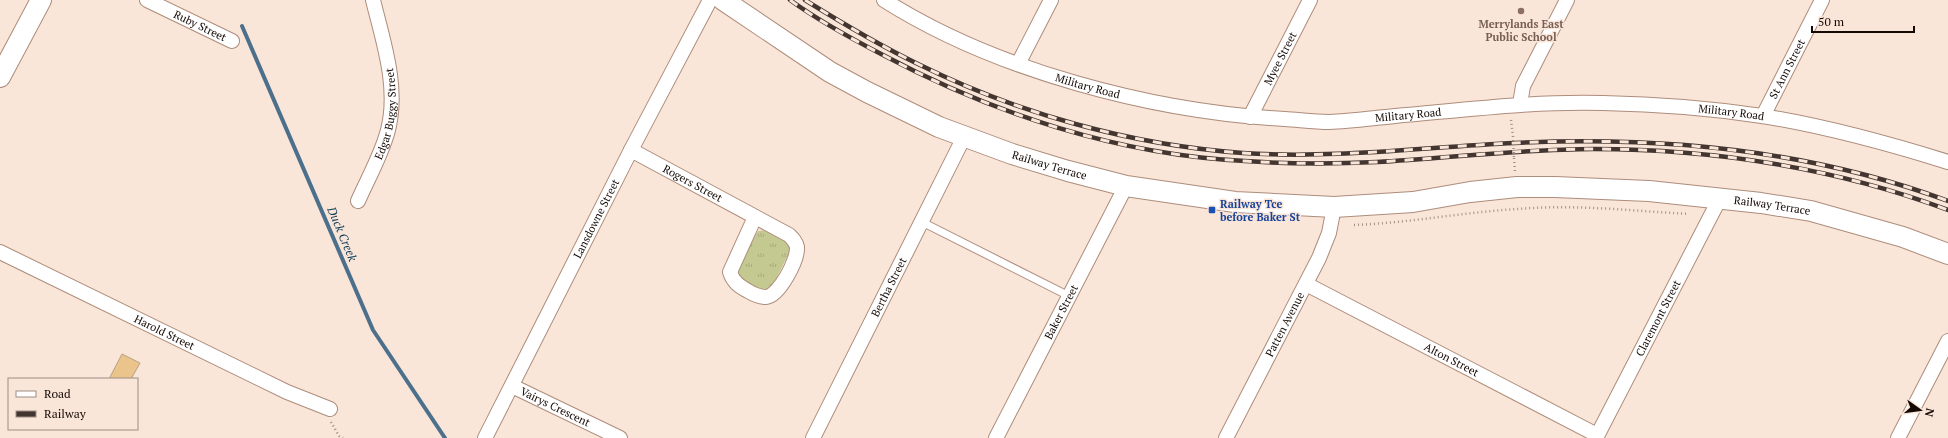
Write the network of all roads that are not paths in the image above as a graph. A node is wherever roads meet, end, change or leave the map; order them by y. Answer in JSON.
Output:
{"nodes":[{"id":1,"x":28,"y":0,"type":"edge"},
{"id":2,"x":42,"y":0,"type":"edge"},
{"id":3,"x":147,"y":0,"type":"edge"},
{"id":4,"x":373,"y":0,"type":"edge"},
{"id":5,"x":710,"y":0,"type":"edge"},
{"id":6,"x":723,"y":0,"type":"edge"},
{"id":7,"x":884,"y":0,"type":"edge"},
{"id":8,"x":1051,"y":0,"type":"edge"},
{"id":9,"x":1310,"y":0,"type":"edge"},
{"id":10,"x":1567,"y":0,"type":"edge"},
{"id":11,"x":1822,"y":0,"type":"edge"},
{"id":12,"x":232,"y":41,"type":"dead end"},
{"id":13,"x":0,"y":52,"type":"edge"},
{"id":14,"x":1018,"y":64,"type":"junction"},
{"id":15,"x":0,"y":77,"type":"edge"},
{"id":16,"x":1520,"y":104,"type":"junction"},
{"id":17,"x":1762,"y":116,"type":"junction"},
{"id":18,"x":1250,"y":117,"type":"junction"},
{"id":19,"x":964,"y":137,"type":"junction"},
{"id":20,"x":631,"y":150,"type":"junction"},
{"id":21,"x":1948,"y":162,"type":"edge"},
{"id":22,"x":1126,"y":186,"type":"junction"},
{"id":23,"x":1720,"y":198,"type":"junction"},
{"id":24,"x":358,"y":200,"type":"dead end"},
{"id":25,"x":1334,"y":207,"type":"junction"},
{"id":26,"x":755,"y":217,"type":"junction"},
{"id":27,"x":922,"y":222,"type":"junction"},
{"id":28,"x":0,"y":252,"type":"edge"},
{"id":29,"x":1948,"y":254,"type":"edge"},
{"id":30,"x":1306,"y":284,"type":"junction"},
{"id":31,"x":1069,"y":296,"type":"junction"},
{"id":32,"x":1948,"y":341,"type":"edge"},
{"id":33,"x":512,"y":386,"type":"junction"},
{"id":34,"x":330,"y":409,"type":"dead end"},
{"id":35,"x":1596,"y":437,"type":"edge"},
{"id":36,"x":485,"y":438,"type":"edge"},
{"id":37,"x":620,"y":438,"type":"edge"},
{"id":38,"x":813,"y":438,"type":"edge"},
{"id":39,"x":996,"y":438,"type":"edge"},
{"id":40,"x":1226,"y":438,"type":"edge"},
{"id":41,"x":1898,"y":438,"type":"edge"}],
"edges":[{"from":1,"to":13,"type":"main road"},
{"from":2,"to":15,"type":"main road"},
{"from":3,"to":12,"type":"street","name":"Ruby Street"},
{"from":4,"to":24,"type":"street","name":"Edgar Buggy Street"},
{"from":5,"to":20,"type":"street","name":"Lansdowne Street"},
{"from":6,"to":19,"type":"main road","name":"Railway Terrace"},
{"from":7,"to":14,"type":"street","name":"Military Road"},
{"from":8,"to":14,"type":"street"},
{"from":9,"to":18,"type":"street","name":"Myee Street"},
{"from":10,"to":16,"type":"street"},
{"from":11,"to":17,"type":"street","name":"St Ann Street"},
{"from":14,"to":18,"type":"street","name":"Military Road"},
{"from":16,"to":17,"type":"street","name":"Military Road"},
{"from":16,"to":18,"type":"street","name":"Military Road"},
{"from":17,"to":21,"type":"street","name":"Military Road"},
{"from":19,"to":22,"type":"main road","name":"Railway Terrace"},
{"from":19,"to":27,"type":"street","name":"Bertha Street"},
{"from":20,"to":26,"type":"street","name":"Rogers Street"},
{"from":20,"to":33,"type":"street","name":"Lansdowne Street"},
{"from":22,"to":25,"type":"main road","name":"Railway Terrace"},
{"from":22,"to":31,"type":"street","name":"Baker Street"},
{"from":23,"to":25,"type":"main road","name":"Railway Terrace"},
{"from":23,"to":29,"type":"main road","name":"Railway Terrace"},
{"from":23,"to":35,"type":"street","name":"Claremont Street"},
{"from":25,"to":30,"type":"street","name":"Patten Avenue"},
{"from":26,"to":26,"type":"street","name":"Rogers Street"},
{"from":27,"to":31,"type":"lane"},
{"from":27,"to":38,"type":"street","name":"Bertha Street"},
{"from":28,"to":34,"type":"street","name":"Harold Street"},
{"from":30,"to":35,"type":"street","name":"Alton Street"},
{"from":30,"to":40,"type":"street","name":"Patten Avenue"},
{"from":31,"to":39,"type":"street","name":"Baker Street"},
{"from":32,"to":41,"type":"street"},
{"from":33,"to":36,"type":"street","name":"Lansdowne Street"},
{"from":33,"to":37,"type":"street","name":"Vairys Crescent"}]}
